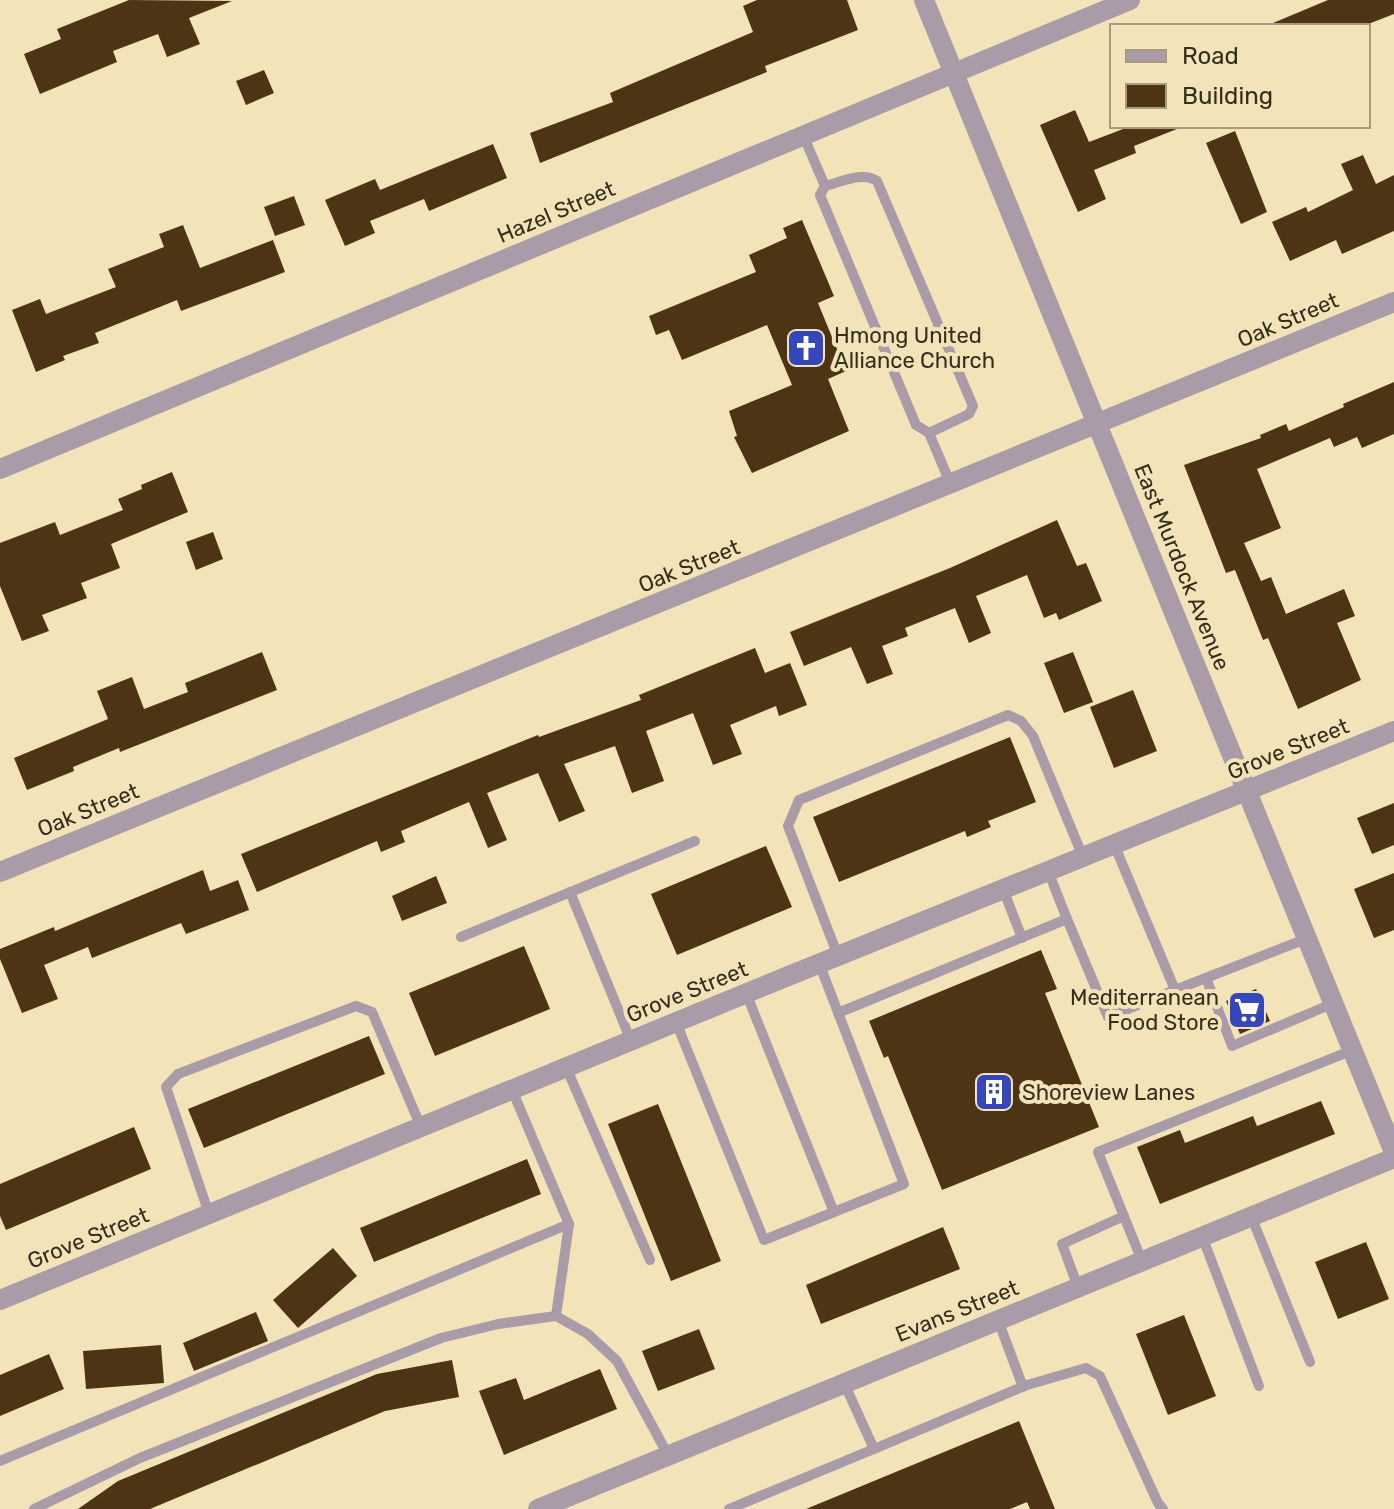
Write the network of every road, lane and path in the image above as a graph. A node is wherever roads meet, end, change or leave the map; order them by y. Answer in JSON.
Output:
{"nodes":[{"id":1,"x":924,"y":0,"type":"edge"},
{"id":2,"x":1130,"y":0,"type":"edge"},
{"id":3,"x":954,"y":73,"type":"junction"},
{"id":4,"x":803,"y":135,"type":"junction"},
{"id":5,"x":825,"y":186,"type":"junction"},
{"id":6,"x":1394,"y":302,"type":"edge"},
{"id":7,"x":1098,"y":424,"type":"junction"},
{"id":8,"x":929,"y":433,"type":"junction"},
{"id":9,"x":0,"y":469,"type":"edge"},
{"id":10,"x":951,"y":485,"type":"junction"},
{"id":11,"x":1394,"y":731,"type":"edge"},
{"id":12,"x":1246,"y":792,"type":"junction"},
{"id":13,"x":695,"y":841,"type":"dead end"},
{"id":14,"x":1114,"y":844,"type":"junction"},
{"id":15,"x":1083,"y":857,"type":"junction"},
{"id":16,"x":1048,"y":871,"type":"junction"},
{"id":17,"x":0,"y":872,"type":"edge"},
{"id":18,"x":1003,"y":889,"type":"junction"},
{"id":19,"x":570,"y":892,"type":"junction"},
{"id":20,"x":1067,"y":919,"type":"junction"},
{"id":21,"x":461,"y":937,"type":"dead end"},
{"id":22,"x":1022,"y":938,"type":"junction"},
{"id":23,"x":1308,"y":938,"type":"junction"},
{"id":24,"x":829,"y":960,"type":"junction"},
{"id":25,"x":1206,"y":978,"type":"junction"},
{"id":26,"x":1175,"y":990,"type":"junction"},
{"id":27,"x":746,"y":993,"type":"junction"},
{"id":28,"x":1334,"y":1003,"type":"junction"},
{"id":29,"x":838,"y":1013,"type":"junction"},
{"id":30,"x":676,"y":1022,"type":"junction"},
{"id":31,"x":631,"y":1041,"type":"junction"},
{"id":32,"x":1353,"y":1050,"type":"junction"},
{"id":33,"x":566,"y":1067,"type":"junction"},
{"id":34,"x":512,"y":1090,"type":"junction"},
{"id":35,"x":421,"y":1127,"type":"junction"},
{"id":36,"x":1394,"y":1155,"type":"edge"},
{"id":37,"x":834,"y":1212,"type":"junction"},
{"id":38,"x":209,"y":1214,"type":"junction"},
{"id":39,"x":1124,"y":1216,"type":"junction"},
{"id":40,"x":1251,"y":1216,"type":"junction"},
{"id":41,"x":569,"y":1224,"type":"junction"},
{"id":42,"x":1202,"y":1236,"type":"junction"},
{"id":43,"x":650,"y":1260,"type":"dead end"},
{"id":44,"x":1142,"y":1261,"type":"junction"},
{"id":45,"x":1078,"y":1287,"type":"junction"},
{"id":46,"x":0,"y":1300,"type":"edge"},
{"id":47,"x":556,"y":1316,"type":"junction"},
{"id":48,"x":998,"y":1320,"type":"junction"},
{"id":49,"x":1310,"y":1362,"type":"dead end"},
{"id":50,"x":844,"y":1383,"type":"junction"},
{"id":51,"x":1259,"y":1386,"type":"dead end"},
{"id":52,"x":1023,"y":1387,"type":"junction"},
{"id":53,"x":874,"y":1449,"type":"junction"},
{"id":54,"x":668,"y":1455,"type":"junction"},
{"id":55,"x":0,"y":1461,"type":"edge"},
{"id":56,"x":574,"y":1502,"type":"edge"},
{"id":57,"x":1160,"y":1506,"type":"edge"},
{"id":58,"x":34,"y":1509,"type":"edge"},
{"id":59,"x":538,"y":1509,"type":"edge"},
{"id":60,"x":729,"y":1509,"type":"edge"}],
"edges":[{"from":1,"to":3,"type":"street","name":"East Murdock Avenue"},
{"from":2,"to":3,"type":"street","name":"Hazel Street"},
{"from":3,"to":4,"type":"street","name":"Hazel Street"},
{"from":3,"to":7,"type":"street","name":"East Murdock Avenue"},
{"from":4,"to":5,"type":"lane"},
{"from":4,"to":9,"type":"street","name":"Hazel Street"},
{"from":5,"to":8,"type":"lane"},
{"from":5,"to":8,"type":"lane"},
{"from":6,"to":7,"type":"street","name":"Oak Street"},
{"from":7,"to":10,"type":"street","name":"Oak Street"},
{"from":7,"to":12,"type":"street","name":"East Murdock Avenue"},
{"from":8,"to":10,"type":"lane"},
{"from":10,"to":17,"type":"street","name":"Oak Street"},
{"from":11,"to":12,"type":"street","name":"Grove Street"},
{"from":12,"to":14,"type":"street","name":"Grove Street"},
{"from":12,"to":23,"type":"street","name":"East Murdock Avenue"},
{"from":13,"to":19,"type":"lane"},
{"from":14,"to":15,"type":"street","name":"Grove Street"},
{"from":14,"to":26,"type":"lane"},
{"from":15,"to":16,"type":"street","name":"Grove Street"},
{"from":15,"to":24,"type":"lane"},
{"from":16,"to":18,"type":"street","name":"Grove Street"},
{"from":16,"to":20,"type":"lane"},
{"from":18,"to":22,"type":"lane"},
{"from":18,"to":24,"type":"street","name":"Grove Street"},
{"from":19,"to":21,"type":"lane"},
{"from":19,"to":31,"type":"lane"},
{"from":20,"to":22,"type":"lane"},
{"from":20,"to":26,"type":"lane"},
{"from":22,"to":29,"type":"lane"},
{"from":23,"to":25,"type":"lane"},
{"from":23,"to":28,"type":"street","name":"East Murdock Avenue"},
{"from":24,"to":27,"type":"street","name":"Grove Street"},
{"from":24,"to":29,"type":"lane"},
{"from":25,"to":26,"type":"lane"},
{"from":25,"to":28,"type":"lane"},
{"from":27,"to":30,"type":"street","name":"Grove Street"},
{"from":27,"to":37,"type":"lane"},
{"from":28,"to":32,"type":"street","name":"East Murdock Avenue"},
{"from":29,"to":37,"type":"lane"},
{"from":30,"to":31,"type":"street","name":"Grove Street"},
{"from":30,"to":37,"type":"lane"},
{"from":31,"to":33,"type":"street","name":"Grove Street"},
{"from":32,"to":36,"type":"street","name":"East Murdock Avenue"},
{"from":32,"to":39,"type":"lane"},
{"from":33,"to":34,"type":"street","name":"Grove Street"},
{"from":33,"to":43,"type":"lane"},
{"from":34,"to":35,"type":"street","name":"Grove Street"},
{"from":34,"to":41,"type":"lane"},
{"from":35,"to":38,"type":"street","name":"Grove Street"},
{"from":35,"to":38,"type":"lane"},
{"from":36,"to":40,"type":"street","name":"Evans Street"},
{"from":38,"to":46,"type":"street","name":"Grove Street"},
{"from":39,"to":44,"type":"lane"},
{"from":39,"to":45,"type":"lane"},
{"from":40,"to":42,"type":"street","name":"Evans Street"},
{"from":40,"to":49,"type":"lane"},
{"from":41,"to":47,"type":"lane"},
{"from":41,"to":55,"type":"lane"},
{"from":42,"to":44,"type":"street","name":"Evans Street"},
{"from":42,"to":51,"type":"lane"},
{"from":44,"to":45,"type":"street","name":"Evans Street"},
{"from":45,"to":48,"type":"street","name":"Evans Street"},
{"from":47,"to":54,"type":"lane"},
{"from":47,"to":58,"type":"lane"},
{"from":48,"to":50,"type":"street","name":"Evans Street"},
{"from":48,"to":52,"type":"lane"},
{"from":50,"to":53,"type":"lane"},
{"from":50,"to":54,"type":"street","name":"Evans Street"},
{"from":52,"to":53,"type":"lane"},
{"from":52,"to":57,"type":"lane"},
{"from":53,"to":60,"type":"lane"},
{"from":54,"to":56,"type":"street","name":"Evans Street"},
{"from":56,"to":59,"type":"street","name":"Evans Street"}]}
